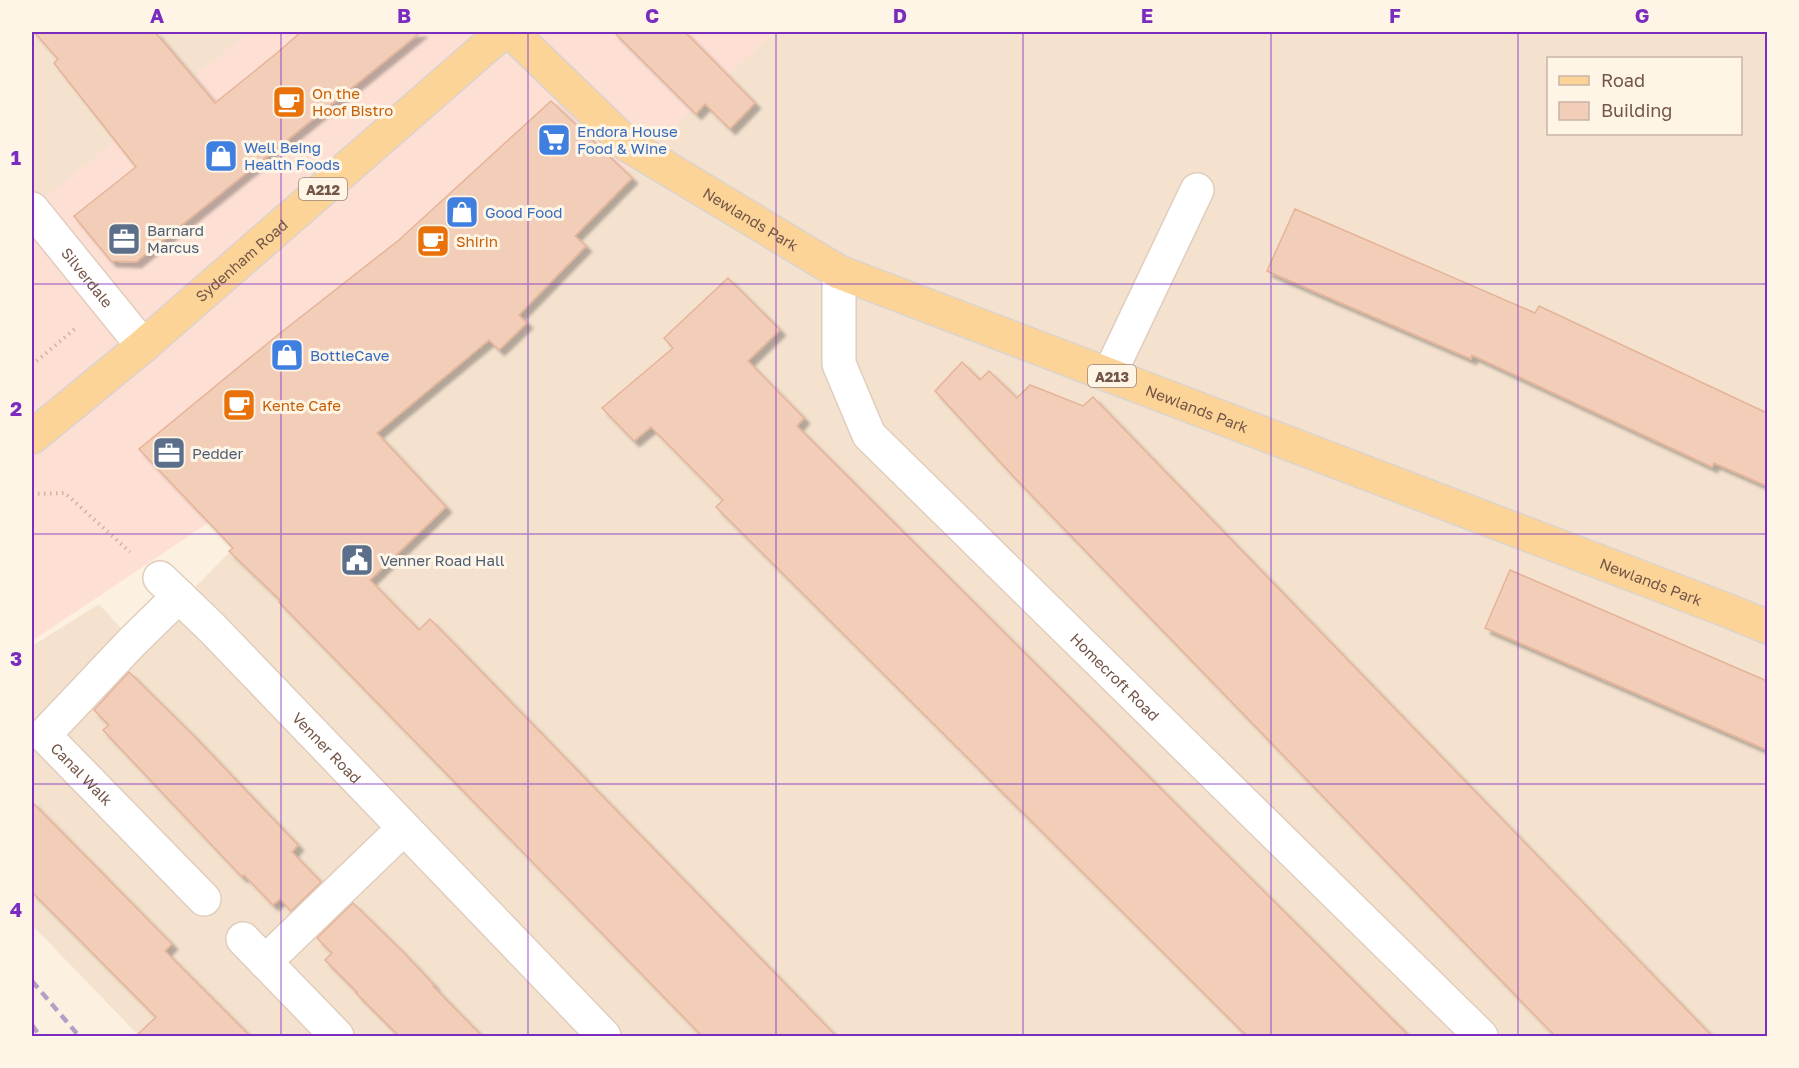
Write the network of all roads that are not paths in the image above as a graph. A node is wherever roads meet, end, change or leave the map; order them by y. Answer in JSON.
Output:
{"nodes":[{"id":1,"x":503,"y":32,"type":"edge"},
{"id":2,"x":511,"y":32,"type":"edge"},
{"id":3,"x":1197,"y":190,"type":"dead end"},
{"id":4,"x":32,"y":209,"type":"edge"},
{"id":5,"x":839,"y":272,"type":"junction"},
{"id":6,"x":143,"y":345,"type":"junction"},
{"id":7,"x":1109,"y":375,"type":"junction"},
{"id":8,"x":32,"y":437,"type":"edge"},
{"id":9,"x":169,"y":587,"type":"joint"},
{"id":10,"x":1767,"y":627,"type":"edge"},
{"id":11,"x":403,"y":829,"type":"junction"},
{"id":12,"x":204,"y":898,"type":"dead end"},
{"id":13,"x":338,"y":1036,"type":"edge"},
{"id":14,"x":604,"y":1036,"type":"edge"},
{"id":15,"x":1481,"y":1036,"type":"edge"}],
"edges":[{"from":1,"to":6,"type":"main road","name":"Sydenham Road","number":"A212"},
{"from":2,"to":5,"type":"main road","name":"Newlands Park","number":"A213"},
{"from":3,"to":7,"type":"street"},
{"from":4,"to":6,"type":"street","name":"Silverdale"},
{"from":5,"to":7,"type":"main road","name":"Newlands Park","number":"A213"},
{"from":5,"to":15,"type":"street","name":"Homecroft Road"},
{"from":6,"to":8,"type":"main road","name":"Sydenham Road","number":"A212"},
{"from":7,"to":10,"type":"main road","name":"Newlands Park","number":"A213"},
{"from":9,"to":11,"type":"street","name":"Venner Road"},
{"from":9,"to":12,"type":"street","name":"Canal Walk"},
{"from":11,"to":13,"type":"street"},
{"from":11,"to":14,"type":"street","name":"Venner Road"}]}
